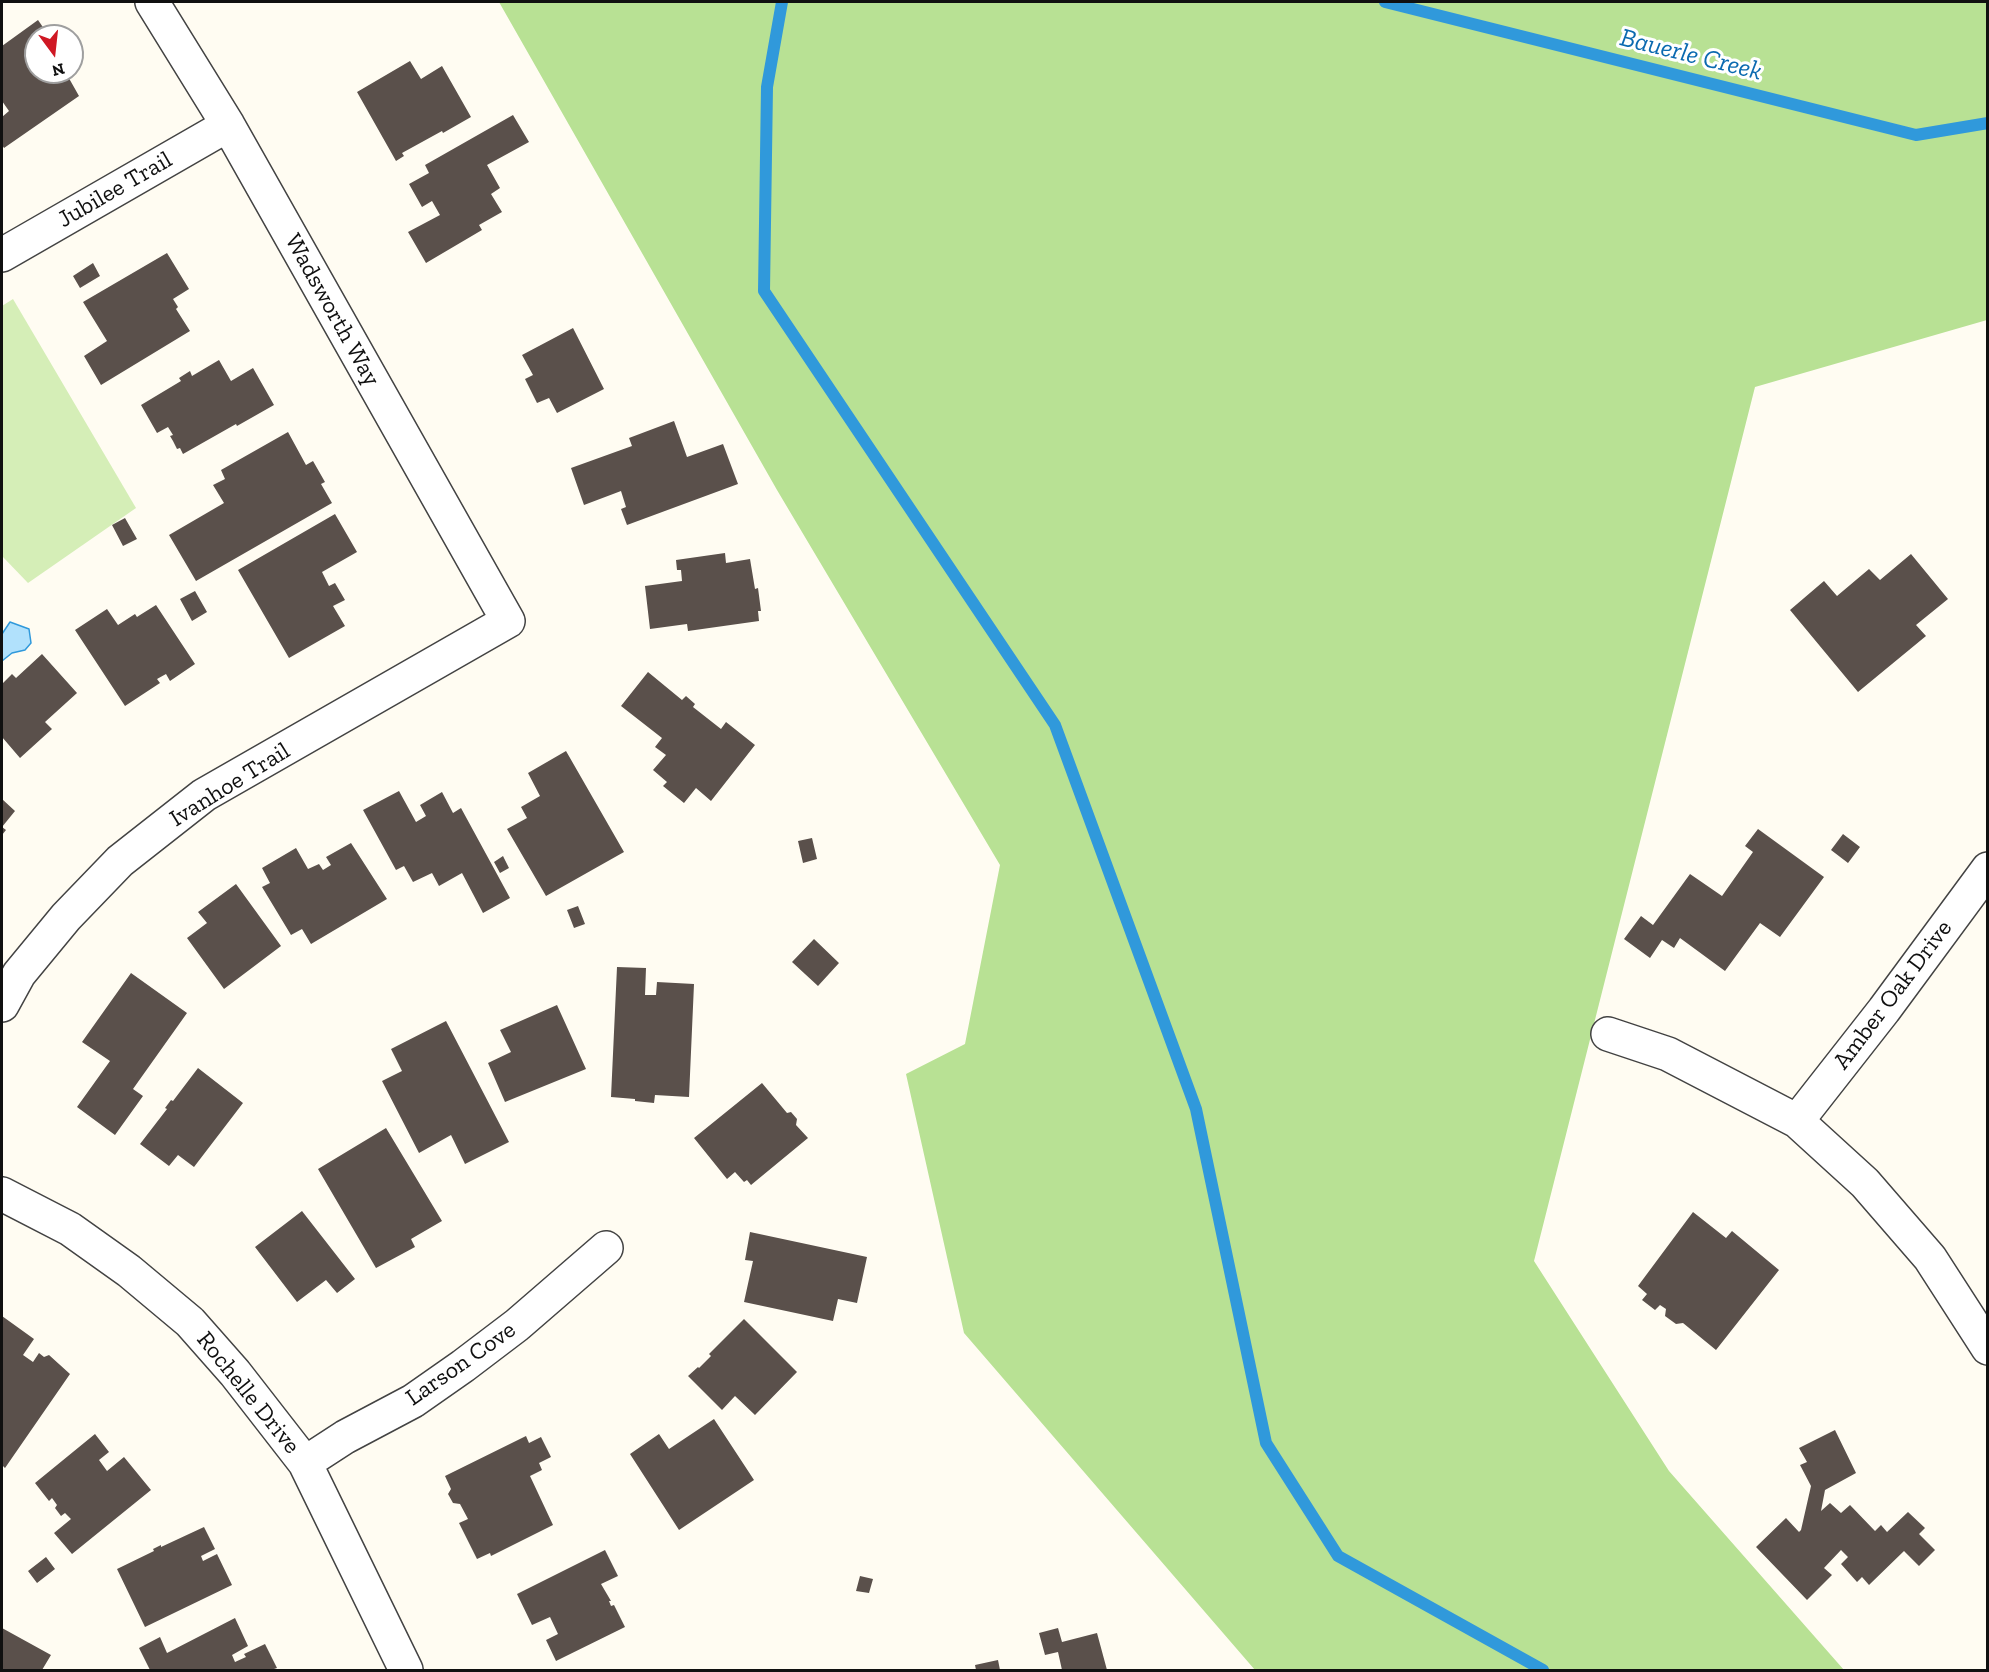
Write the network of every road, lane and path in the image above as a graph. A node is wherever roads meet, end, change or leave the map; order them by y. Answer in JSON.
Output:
{"nodes":[{"id":1,"x":152,"y":2,"type":"edge"},
{"id":2,"x":228,"y":125,"type":"junction"},
{"id":3,"x":2,"y":255,"type":"edge"},
{"id":4,"x":508,"y":621,"type":"joint"},
{"id":5,"x":1988,"y":869,"type":"edge"},
{"id":6,"x":2,"y":1005,"type":"edge"},
{"id":7,"x":1608,"y":1034,"type":"dead end"},
{"id":8,"x":1797,"y":1121,"type":"junction"},
{"id":9,"x":2,"y":1194,"type":"edge"},
{"id":10,"x":606,"y":1248,"type":"dead end"},
{"id":11,"x":1988,"y":1348,"type":"edge"},
{"id":12,"x":305,"y":1463,"type":"junction"},
{"id":13,"x":406,"y":1671,"type":"edge"}],
"edges":[{"from":1,"to":2,"type":"street","name":"Wadsworth Way"},
{"from":2,"to":3,"type":"street","name":"Jubilee Trail"},
{"from":2,"to":4,"type":"street","name":"Wadsworth Way"},
{"from":4,"to":6,"type":"street","name":"Ivanhoe Trail"},
{"from":5,"to":8,"type":"street","name":"Amber Oak Drive"},
{"from":7,"to":8,"type":"street"},
{"from":8,"to":11,"type":"street"},
{"from":9,"to":12,"type":"street","name":"Rochelle Drive"},
{"from":10,"to":12,"type":"street","name":"Larson Cove"},
{"from":12,"to":13,"type":"street","name":"Rochelle Drive"}]}
